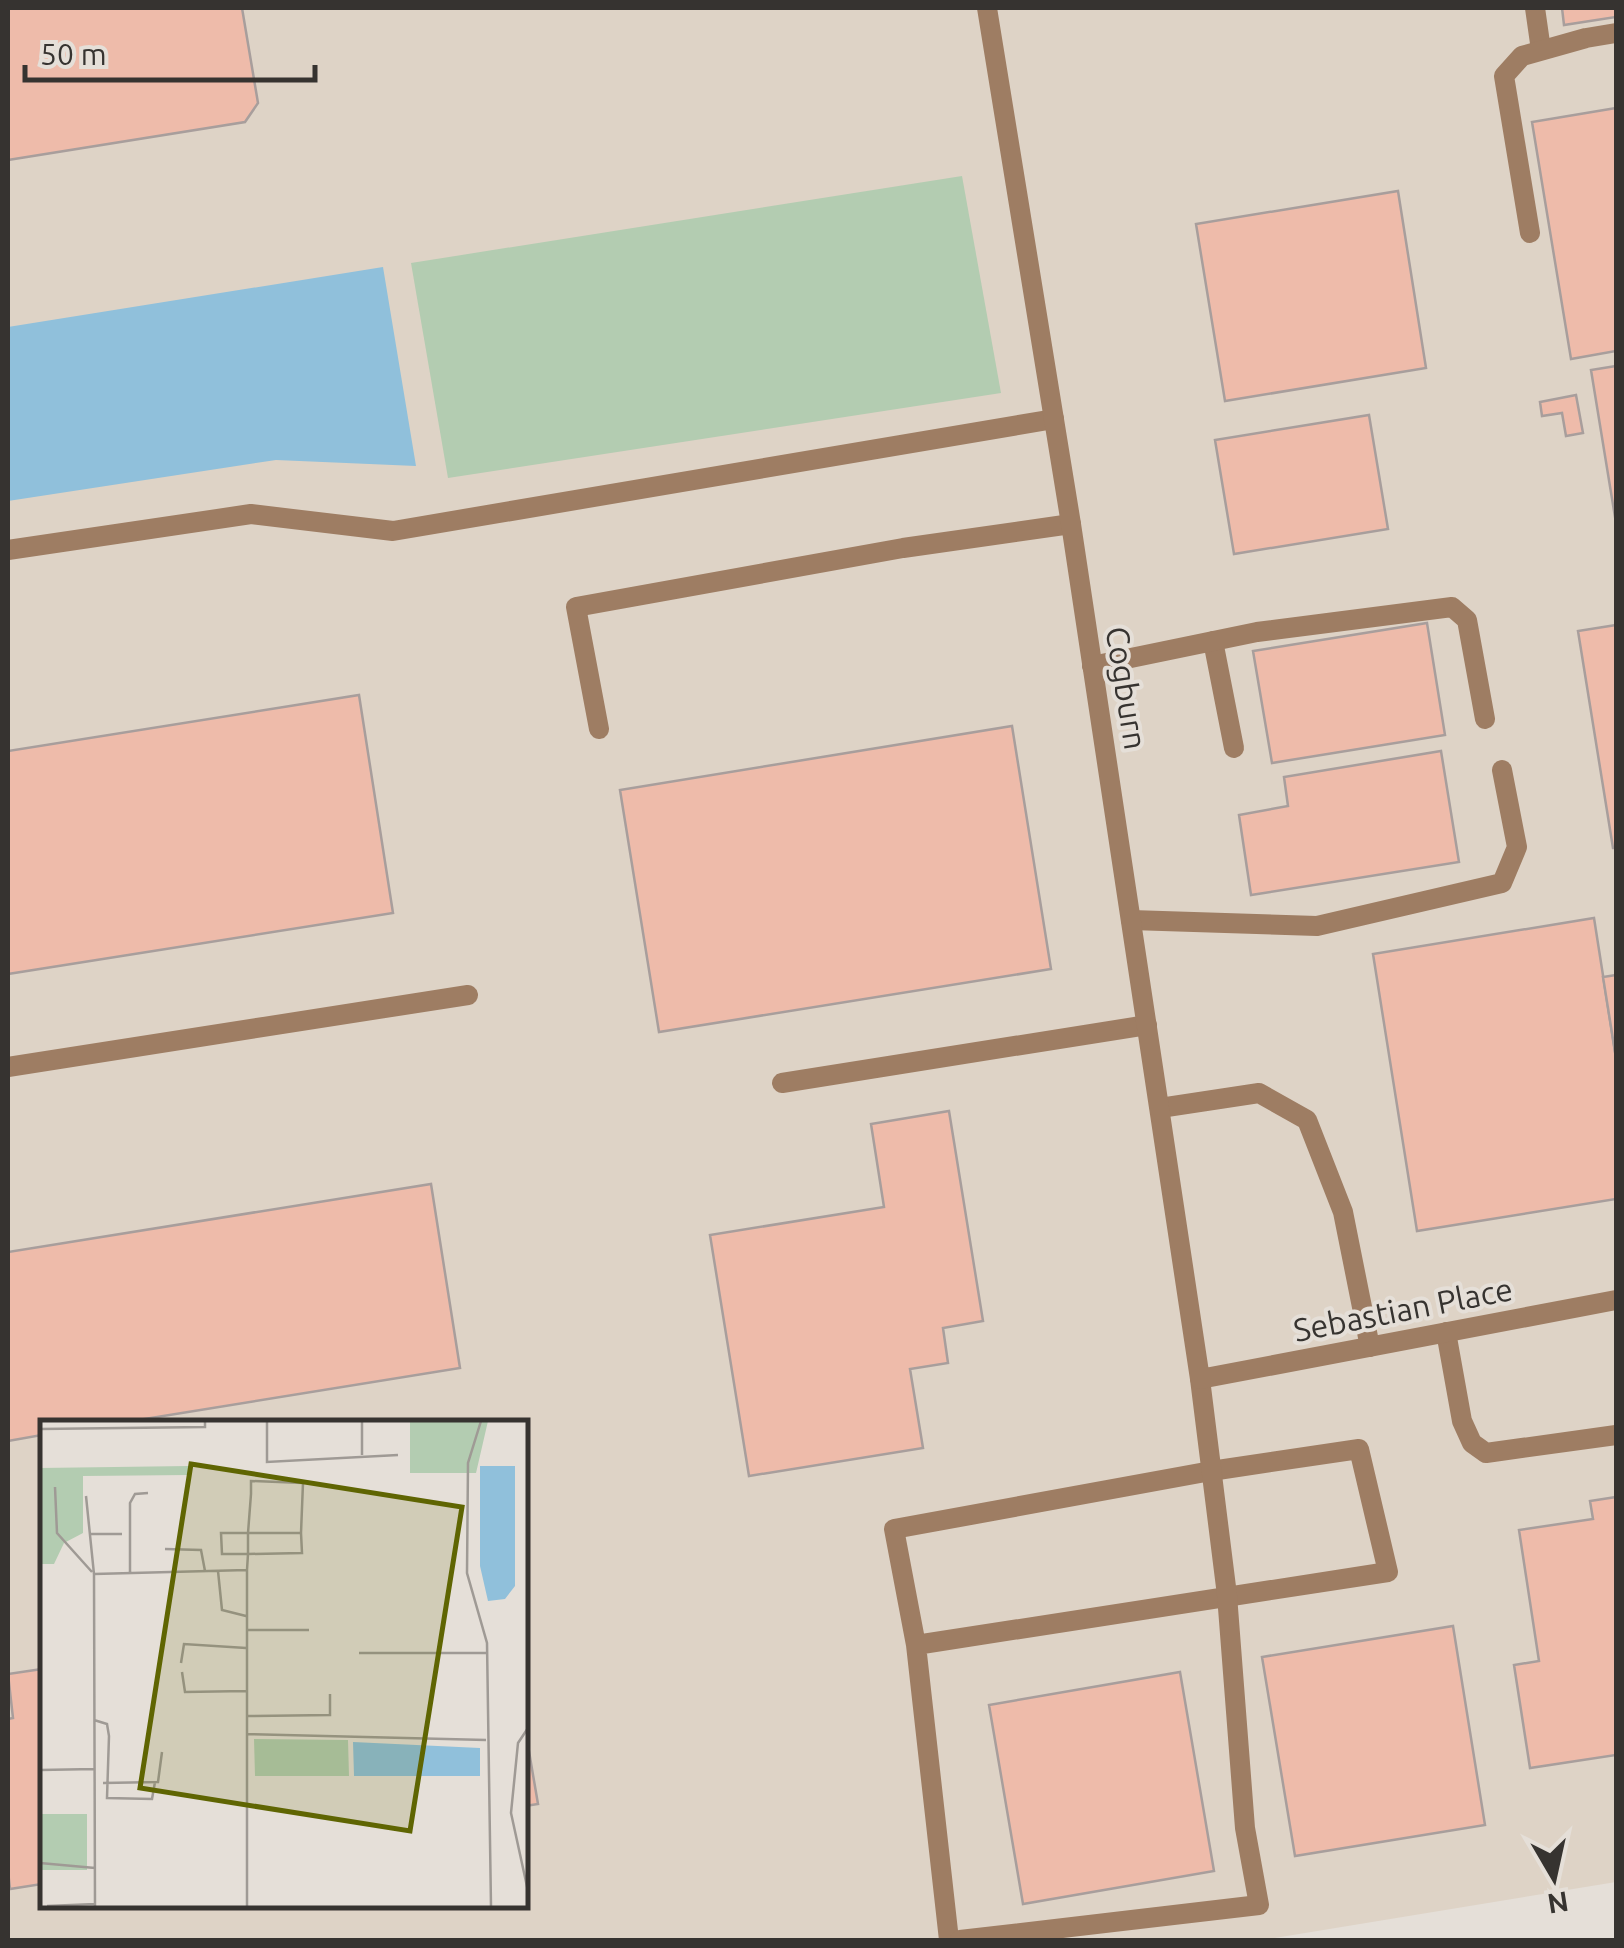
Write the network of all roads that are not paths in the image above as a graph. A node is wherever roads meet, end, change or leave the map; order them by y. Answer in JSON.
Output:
{"nodes":[{"id":1,"x":987,"y":8,"type":"edge"},
{"id":2,"x":1535,"y":8,"type":"edge"},
{"id":3,"x":1616,"y":33,"type":"edge"},
{"id":4,"x":1540,"y":50,"type":"junction"},
{"id":5,"x":1530,"y":234,"type":"dead end"},
{"id":6,"x":1054,"y":418,"type":"junction"},
{"id":7,"x":1071,"y":524,"type":"junction"},
{"id":8,"x":8,"y":550,"type":"edge"},
{"id":9,"x":1213,"y":641,"type":"junction"},
{"id":10,"x":1092,"y":666,"type":"junction"},
{"id":11,"x":1485,"y":719,"type":"dead end"},
{"id":12,"x":599,"y":730,"type":"dead end"},
{"id":13,"x":1234,"y":748,"type":"dead end"},
{"id":14,"x":1502,"y":770,"type":"dead end"},
{"id":15,"x":1131,"y":920,"type":"junction"},
{"id":16,"x":468,"y":995,"type":"dead end"},
{"id":17,"x":1147,"y":1026,"type":"junction"},
{"id":18,"x":8,"y":1067,"type":"edge"},
{"id":19,"x":782,"y":1083,"type":"dead end"},
{"id":20,"x":1160,"y":1108,"type":"junction"},
{"id":21,"x":1616,"y":1300,"type":"edge"},
{"id":22,"x":1446,"y":1332,"type":"junction"},
{"id":23,"x":1370,"y":1347,"type":"junction"},
{"id":24,"x":1200,"y":1379,"type":"junction"},
{"id":25,"x":1616,"y":1435,"type":"edge"},
{"id":26,"x":1211,"y":1471,"type":"junction"},
{"id":27,"x":1226,"y":1595,"type":"junction"},
{"id":28,"x":916,"y":1645,"type":"junction"},
{"id":29,"x":950,"y":1940,"type":"edge"},
{"id":30,"x":960,"y":1940,"type":"edge"}],
"edges":[{"from":1,"to":6,"type":"street","name":"Cogburn"},
{"from":2,"to":4,"type":"street"},
{"from":3,"to":4,"type":"street"},
{"from":4,"to":5,"type":"street"},
{"from":6,"to":7,"type":"street","name":"Cogburn"},
{"from":6,"to":8,"type":"street"},
{"from":7,"to":10,"type":"street","name":"Cogburn"},
{"from":7,"to":12,"type":"street"},
{"from":9,"to":10,"type":"street"},
{"from":9,"to":11,"type":"street"},
{"from":9,"to":13,"type":"street"},
{"from":10,"to":15,"type":"street","name":"Cogburn"},
{"from":14,"to":15,"type":"street"},
{"from":15,"to":17,"type":"street","name":"Cogburn"},
{"from":16,"to":18,"type":"street"},
{"from":17,"to":19,"type":"street"},
{"from":17,"to":20,"type":"street","name":"Cogburn"},
{"from":20,"to":23,"type":"street"},
{"from":20,"to":24,"type":"street","name":"Cogburn"},
{"from":21,"to":22,"type":"street","name":"Sebastian Place"},
{"from":22,"to":23,"type":"street","name":"Sebastian Place"},
{"from":22,"to":25,"type":"street"},
{"from":23,"to":24,"type":"street","name":"Sebastian Place"},
{"from":24,"to":26,"type":"street","name":"Cogburn"},
{"from":26,"to":27,"type":"street","name":"Cogburn"},
{"from":26,"to":27,"type":"street"},
{"from":26,"to":28,"type":"street"},
{"from":27,"to":28,"type":"street"},
{"from":27,"to":30,"type":"street","name":"Cogburn"},
{"from":28,"to":29,"type":"street"}]}
